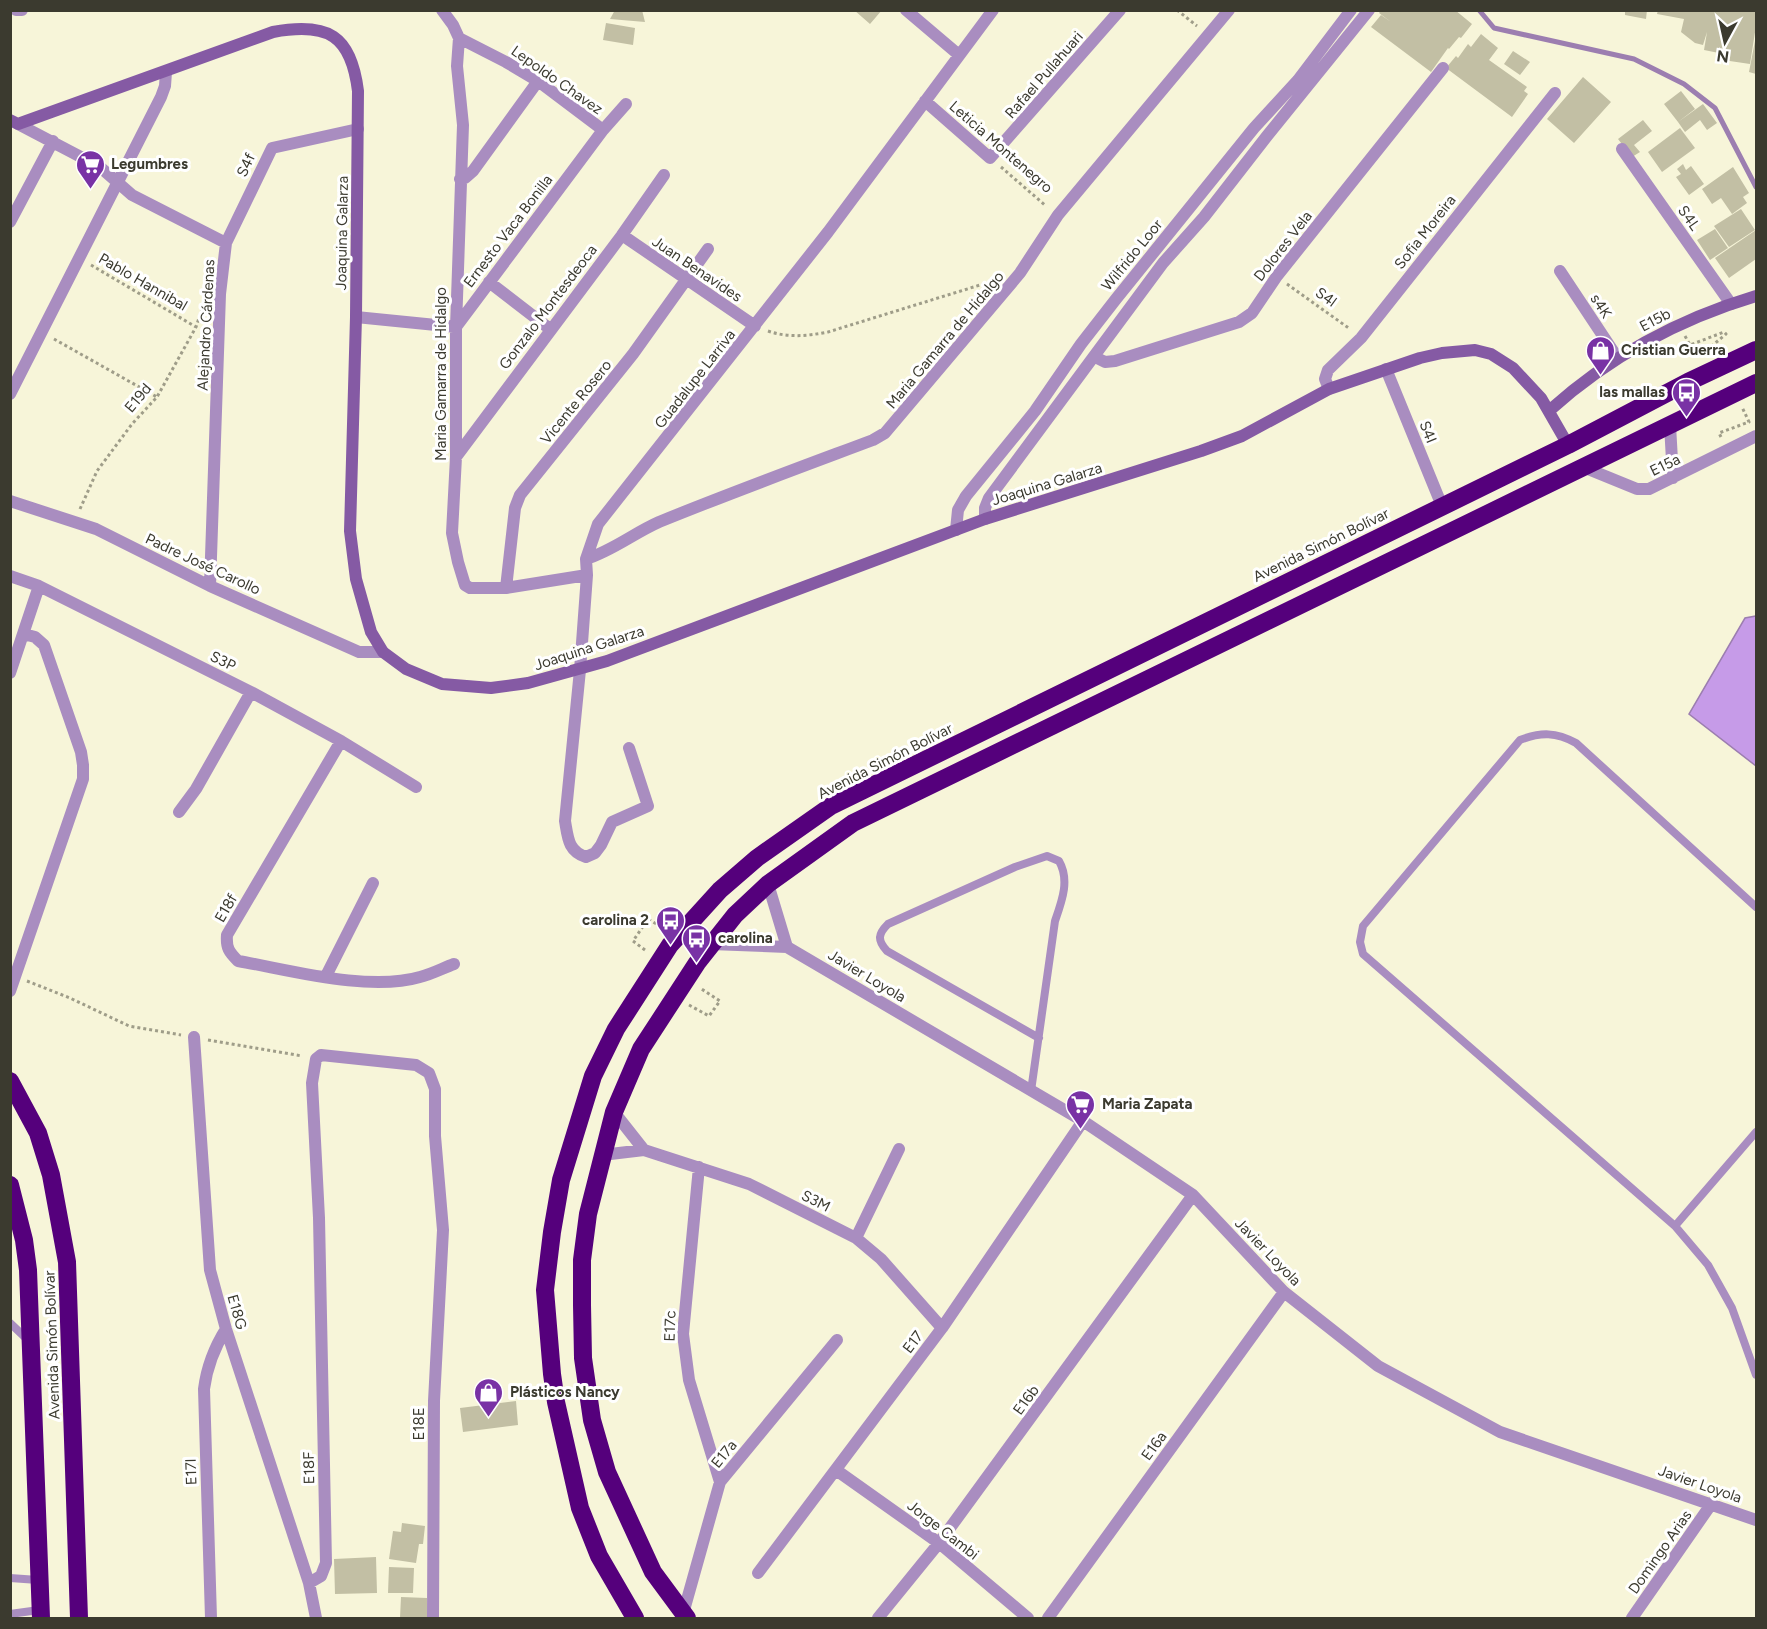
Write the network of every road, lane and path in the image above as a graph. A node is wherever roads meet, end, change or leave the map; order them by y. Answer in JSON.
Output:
{"nodes":[{"id":1,"x":16,"y":10,"type":"edge"},
{"id":2,"x":22,"y":10,"type":"edge"},
{"id":3,"x":442,"y":10,"type":"edge"},
{"id":4,"x":906,"y":10,"type":"edge"},
{"id":5,"x":993,"y":10,"type":"edge"},
{"id":6,"x":1120,"y":10,"type":"edge"},
{"id":7,"x":1177,"y":10,"type":"edge"},
{"id":8,"x":1229,"y":10,"type":"edge"},
{"id":9,"x":1351,"y":10,"type":"edge"},
{"id":10,"x":1369,"y":10,"type":"edge"},
{"id":11,"x":1208,"y":36,"type":"junction"},
{"id":12,"x":459,"y":38,"type":"junction"},
{"id":13,"x":959,"y":55,"type":"junction"},
{"id":14,"x":1443,"y":68,"type":"dead end"},
{"id":15,"x":166,"y":72,"type":"junction"},
{"id":16,"x":538,"y":81,"type":"junction"},
{"id":17,"x":1555,"y":93,"type":"dead end"},
{"id":18,"x":925,"y":101,"type":"junction"},
{"id":19,"x":626,"y":104,"type":"dead end"},
{"id":20,"x":14,"y":122,"type":"edge"},
{"id":21,"x":358,"y":129,"type":"junction"},
{"id":22,"x":603,"y":130,"type":"junction"},
{"id":23,"x":53,"y":141,"type":"junction"},
{"id":24,"x":1622,"y":149,"type":"dead end"},
{"id":25,"x":990,"y":158,"type":"junction"},
{"id":26,"x":664,"y":175,"type":"dead end"},
{"id":27,"x":460,"y":179,"type":"junction"},
{"id":28,"x":118,"y":182,"type":"junction"},
{"id":29,"x":1058,"y":215,"type":"junction"},
{"id":30,"x":10,"y":222,"type":"edge"},
{"id":31,"x":622,"y":235,"type":"junction"},
{"id":32,"x":226,"y":243,"type":"junction"},
{"id":33,"x":708,"y":249,"type":"dead end"},
{"id":34,"x":78,"y":258,"type":"junction"},
{"id":35,"x":1560,"y":271,"type":"dead end"},
{"id":36,"x":1020,"y":273,"type":"junction"},
{"id":37,"x":1277,"y":276,"type":"junction"},
{"id":38,"x":686,"y":280,"type":"junction"},
{"id":39,"x":489,"y":282,"type":"junction"},
{"id":40,"x":220,"y":294,"type":"junction"},
{"id":41,"x":1756,"y":296,"type":"edge"},
{"id":42,"x":1731,"y":304,"type":"junction"},
{"id":43,"x":356,"y":317,"type":"junction"},
{"id":44,"x":196,"y":327,"type":"junction"},
{"id":45,"x":456,"y":327,"type":"junction"},
{"id":46,"x":755,"y":327,"type":"junction"},
{"id":47,"x":550,"y":329,"type":"junction"},
{"id":48,"x":41,"y":332,"type":"junction"},
{"id":49,"x":1361,"y":338,"type":"junction"},
{"id":50,"x":1690,"y":345,"type":"dead end"},
{"id":51,"x":1713,"y":345,"type":"dead end"},
{"id":52,"x":1756,"y":350,"type":"edge"},
{"id":53,"x":1095,"y":357,"type":"junction"},
{"id":54,"x":1617,"y":357,"type":"junction"},
{"id":55,"x":1386,"y":369,"type":"junction"},
{"id":56,"x":1756,"y":383,"type":"edge"},
{"id":57,"x":1329,"y":389,"type":"junction"},
{"id":58,"x":10,"y":394,"type":"edge"},
{"id":59,"x":157,"y":397,"type":"junction"},
{"id":60,"x":1550,"y":411,"type":"junction"},
{"id":61,"x":1749,"y":422,"type":"dead end"},
{"id":62,"x":1671,"y":425,"type":"junction"},
{"id":63,"x":1719,"y":433,"type":"dead end"},
{"id":64,"x":1756,"y":436,"type":"edge"},
{"id":65,"x":1568,"y":445,"type":"junction"},
{"id":66,"x":456,"y":457,"type":"junction"},
{"id":67,"x":1583,"y":466,"type":"junction"},
{"id":68,"x":1673,"y":478,"type":"junction"},
{"id":69,"x":10,"y":501,"type":"edge"},
{"id":70,"x":1442,"y":506,"type":"junction"},
{"id":71,"x":985,"y":519,"type":"junction"},
{"id":72,"x":74,"y":522,"type":"junction"},
{"id":73,"x":956,"y":530,"type":"junction"},
{"id":74,"x":586,"y":559,"type":"junction"},
{"id":75,"x":587,"y":575,"type":"junction"},
{"id":76,"x":10,"y":576,"type":"edge"},
{"id":77,"x":39,"y":586,"type":"junction"},
{"id":78,"x":210,"y":586,"type":"junction"},
{"id":79,"x":506,"y":588,"type":"junction"},
{"id":80,"x":24,"y":634,"type":"junction"},
{"id":81,"x":383,"y":652,"type":"junction"},
{"id":82,"x":580,"y":670,"type":"junction"},
{"id":83,"x":10,"y":673,"type":"edge"},
{"id":84,"x":251,"y":692,"type":"junction"},
{"id":85,"x":341,"y":741,"type":"junction"},
{"id":86,"x":629,"y":748,"type":"dead end"},
{"id":87,"x":416,"y":787,"type":"dead end"},
{"id":88,"x":179,"y":812,"type":"dead end"},
{"id":89,"x":373,"y":883,"type":"dead end"},
{"id":90,"x":768,"y":884,"type":"junction"},
{"id":91,"x":1756,"y":907,"type":"edge"},
{"id":92,"x":648,"y":920,"type":"dead end"},
{"id":93,"x":633,"y":941,"type":"dead end"},
{"id":94,"x":711,"y":944,"type":"junction"},
{"id":95,"x":787,"y":946,"type":"junction"},
{"id":96,"x":454,"y":964,"type":"dead end"},
{"id":97,"x":326,"y":976,"type":"junction"},
{"id":98,"x":16,"y":977,"type":"junction"},
{"id":99,"x":10,"y":991,"type":"edge"},
{"id":100,"x":720,"y":1001,"type":"dead end"},
{"id":101,"x":709,"y":1016,"type":"dead end"},
{"id":102,"x":194,"y":1037,"type":"junction"},
{"id":103,"x":1039,"y":1038,"type":"junction"},
{"id":104,"x":316,"y":1059,"type":"junction"},
{"id":105,"x":10,"y":1081,"type":"edge"},
{"id":106,"x":1031,"y":1091,"type":"junction"},
{"id":107,"x":614,"y":1112,"type":"junction"},
{"id":108,"x":1083,"y":1121,"type":"junction"},
{"id":109,"x":1756,"y":1132,"type":"edge"},
{"id":110,"x":899,"y":1149,"type":"dead end"},
{"id":111,"x":644,"y":1150,"type":"junction"},
{"id":112,"x":602,"y":1155,"type":"junction"},
{"id":113,"x":699,"y":1167,"type":"junction"},
{"id":114,"x":10,"y":1185,"type":"edge"},
{"id":115,"x":1193,"y":1195,"type":"junction"},
{"id":116,"x":1675,"y":1226,"type":"junction"},
{"id":117,"x":856,"y":1238,"type":"junction"},
{"id":118,"x":1284,"y":1292,"type":"junction"},
{"id":119,"x":10,"y":1323,"type":"edge"},
{"id":120,"x":942,"y":1328,"type":"junction"},
{"id":121,"x":226,"y":1329,"type":"junction"},
{"id":122,"x":837,"y":1340,"type":"dead end"},
{"id":123,"x":30,"y":1342,"type":"junction"},
{"id":124,"x":1756,"y":1375,"type":"edge"},
{"id":125,"x":836,"y":1470,"type":"junction"},
{"id":126,"x":720,"y":1482,"type":"junction"},
{"id":127,"x":1712,"y":1503,"type":"junction"},
{"id":128,"x":1756,"y":1520,"type":"edge"},
{"id":129,"x":939,"y":1543,"type":"junction"},
{"id":130,"x":758,"y":1573,"type":"dead end"},
{"id":131,"x":10,"y":1578,"type":"edge"},
{"id":132,"x":38,"y":1581,"type":"junction"},
{"id":133,"x":309,"y":1583,"type":"junction"},
{"id":134,"x":10,"y":1614,"type":"edge"},
{"id":135,"x":41,"y":1614,"type":"edge"},
{"id":136,"x":685,"y":1616,"type":"edge"},
{"id":137,"x":79,"y":1618,"type":"edge"},
{"id":138,"x":211,"y":1618,"type":"edge"},
{"id":139,"x":316,"y":1618,"type":"edge"},
{"id":140,"x":433,"y":1618,"type":"edge"},
{"id":141,"x":635,"y":1618,"type":"edge"},
{"id":142,"x":878,"y":1618,"type":"edge"},
{"id":143,"x":1028,"y":1618,"type":"edge"},
{"id":144,"x":1048,"y":1618,"type":"edge"},
{"id":145,"x":1632,"y":1618,"type":"edge"}],
"edges":[{"from":1,"to":2,"type":"street"},
{"from":3,"to":12,"type":"street"},
{"from":4,"to":13,"type":"street"},
{"from":5,"to":13,"type":"street","name":"Guadalupe Larriva"},
{"from":6,"to":25,"type":"street","name":"Rafael Pullahuari"},
{"from":7,"to":11,"type":"path"},
{"from":8,"to":11,"type":"street","name":"Maria Gamarra de Hidalgo"},
{"from":9,"to":73,"type":"street","name":"Wilfrido Loor"},
{"from":10,"to":53,"type":"street","name":"Wilfrido Loor"},
{"from":11,"to":29,"type":"street","name":"Maria Gamarra de Hidalgo"},
{"from":12,"to":16,"type":"street","name":"Lepoldo Chavez"},
{"from":12,"to":27,"type":"street","name":"Maria Gamarra de Hidalgo"},
{"from":13,"to":18,"type":"street","name":"Guadalupe Larriva"},
{"from":14,"to":37,"type":"street","name":"Dolores Vela"},
{"from":15,"to":20,"type":"street","name":"Joaquina Galarza"},
{"from":15,"to":21,"type":"street","name":"Joaquina Galarza"},
{"from":15,"to":28,"type":"street"},
{"from":16,"to":22,"type":"street","name":"Lepoldo Chavez"},
{"from":16,"to":27,"type":"street"},
{"from":17,"to":49,"type":"street","name":"Sofia Moreira"},
{"from":18,"to":25,"type":"street","name":"Leticia Montenegro"},
{"from":18,"to":46,"type":"street","name":"Guadalupe Larriva"},
{"from":19,"to":22,"type":"street","name":"Ernesto Vaca Bonilla"},
{"from":20,"to":23,"type":"street","name":"Alejandro Cárdenas"},
{"from":21,"to":32,"type":"street","name":"S4f"},
{"from":21,"to":43,"type":"street","name":"Joaquina Galarza"},
{"from":22,"to":39,"type":"street","name":"Ernesto Vaca Bonilla"},
{"from":23,"to":28,"type":"street","name":"Alejandro Cárdenas"},
{"from":23,"to":30,"type":"street"},
{"from":24,"to":42,"type":"street","name":"S4L"},
{"from":25,"to":29,"type":"path","name":"Leticia Montenegro"},
{"from":26,"to":31,"type":"street","name":"Gonzalo Montesdeoca"},
{"from":27,"to":45,"type":"street","name":"Maria Gamarra de Hidalgo"},
{"from":28,"to":32,"type":"street","name":"Alejandro Cárdenas"},
{"from":28,"to":34,"type":"street"},
{"from":29,"to":36,"type":"street","name":"Maria Gamarra de Hidalgo"},
{"from":31,"to":38,"type":"street","name":"Juan Benavides"},
{"from":31,"to":47,"type":"street","name":"Gonzalo Montesdeoca"},
{"from":32,"to":40,"type":"street","name":"Alejandro Cárdenas"},
{"from":33,"to":38,"type":"street","name":"Vicente Rosero"},
{"from":34,"to":44,"type":"path","name":"Pablo Hannibal"},
{"from":34,"to":48,"type":"street"},
{"from":35,"to":54,"type":"street","name":"s4K"},
{"from":36,"to":46,"type":"path"},
{"from":36,"to":74,"type":"street","name":"Maria Gamarra de Hidalgo"},
{"from":37,"to":49,"type":"path","name":"S4l"},
{"from":37,"to":53,"type":"street","name":"Dolores Vela"},
{"from":38,"to":46,"type":"street","name":"Juan Benavides"},
{"from":38,"to":79,"type":"street","name":"Vicente Rosero"},
{"from":39,"to":45,"type":"street","name":"Ernesto Vaca Bonilla"},
{"from":39,"to":47,"type":"street"},
{"from":40,"to":44,"type":"path","name":"E19d"},
{"from":40,"to":78,"type":"street","name":"Alejandro Cárdenas"},
{"from":41,"to":42,"type":"street","name":"E15b"},
{"from":42,"to":54,"type":"street","name":"E15b"},
{"from":43,"to":45,"type":"street"},
{"from":43,"to":81,"type":"street","name":"Joaquina Galarza"},
{"from":44,"to":59,"type":"path","name":"E19d"},
{"from":45,"to":66,"type":"street","name":"Maria Gamarra de Hidalgo"},
{"from":46,"to":74,"type":"street","name":"Guadalupe Larriva"},
{"from":47,"to":66,"type":"street","name":"Gonzalo Montesdeoca"},
{"from":48,"to":58,"type":"street"},
{"from":48,"to":59,"type":"path"},
{"from":49,"to":57,"type":"street","name":"Sofia Moreira"},
{"from":50,"to":51,"type":"path"},
{"from":52,"to":65,"type":"highway","name":"Avenida Simón Bolívar"},
{"from":53,"to":71,"type":"street","name":"Wilfrido Loor"},
{"from":54,"to":60,"type":"street","name":"E15b"},
{"from":55,"to":57,"type":"street","name":"Joaquina Galarza"},
{"from":55,"to":60,"type":"street","name":"Joaquina Galarza"},
{"from":55,"to":70,"type":"street","name":"S4I"},
{"from":56,"to":62,"type":"highway"},
{"from":57,"to":71,"type":"street","name":"Joaquina Galarza"},
{"from":59,"to":72,"type":"path","name":"E19d"},
{"from":60,"to":65,"type":"street","name":"Joaquina Galarza"},
{"from":61,"to":63,"type":"path"},
{"from":62,"to":67,"type":"highway"},
{"from":62,"to":68,"type":"street"},
{"from":64,"to":68,"type":"street","name":"E15a"},
{"from":65,"to":70,"type":"highway","name":"Avenida Simón Bolívar"},
{"from":66,"to":79,"type":"street","name":"Maria Gamarra de Hidalgo"},
{"from":67,"to":68,"type":"street","name":"E15a"},
{"from":67,"to":90,"type":"highway"},
{"from":69,"to":72,"type":"street","name":"Padre José Carollo"},
{"from":70,"to":141,"type":"highway","name":"Avenida Simón Bolívar"},
{"from":71,"to":73,"type":"street","name":"Joaquina Galarza"},
{"from":72,"to":78,"type":"street","name":"Padre José Carollo"},
{"from":73,"to":82,"type":"street","name":"Joaquina Galarza"},
{"from":74,"to":75,"type":"street","name":"Guadalupe Larriva"},
{"from":75,"to":79,"type":"street","name":"Maria Gamarra de Hidalgo"},
{"from":75,"to":82,"type":"street","name":"Guadalupe Larriva"},
{"from":76,"to":77,"type":"street","name":"S3P"},
{"from":77,"to":80,"type":"street"},
{"from":77,"to":84,"type":"street","name":"S3P"},
{"from":78,"to":81,"type":"street","name":"Padre José Carollo"},
{"from":80,"to":83,"type":"street"},
{"from":80,"to":98,"type":"street"},
{"from":81,"to":82,"type":"street","name":"Joaquina Galarza"},
{"from":82,"to":86,"type":"street","name":"Guadalupe Larriva"},
{"from":84,"to":85,"type":"street","name":"S3P"},
{"from":84,"to":88,"type":"street"},
{"from":85,"to":87,"type":"street","name":"S3P"},
{"from":85,"to":97,"type":"street","name":"E18f"},
{"from":89,"to":97,"type":"street"},
{"from":90,"to":94,"type":"highway"},
{"from":90,"to":95,"type":"street"},
{"from":91,"to":116,"type":"lane"},
{"from":92,"to":93,"type":"path"},
{"from":94,"to":95,"type":"street","name":"Javier Loyola"},
{"from":94,"to":107,"type":"highway"},
{"from":95,"to":106,"type":"street","name":"Javier Loyola"},
{"from":96,"to":97,"type":"street","name":"E18f"},
{"from":98,"to":99,"type":"street"},
{"from":98,"to":102,"type":"path"},
{"from":100,"to":101,"type":"path"},
{"from":102,"to":104,"type":"path"},
{"from":102,"to":121,"type":"street","name":"E18G"},
{"from":103,"to":103,"type":"lane"},
{"from":103,"to":106,"type":"lane"},
{"from":104,"to":133,"type":"street","name":"E18F"},
{"from":104,"to":140,"type":"street","name":"E18E"},
{"from":105,"to":137,"type":"highway","name":"Avenida Simón Bolívar"},
{"from":106,"to":108,"type":"street","name":"Javier Loyola"},
{"from":107,"to":111,"type":"street"},
{"from":107,"to":112,"type":"highway"},
{"from":108,"to":115,"type":"street","name":"Javier Loyola"},
{"from":108,"to":120,"type":"street","name":"E17"},
{"from":109,"to":116,"type":"lane"},
{"from":110,"to":117,"type":"street"},
{"from":111,"to":112,"type":"street","name":"S3M"},
{"from":111,"to":113,"type":"street","name":"S3M"},
{"from":112,"to":136,"type":"highway"},
{"from":113,"to":117,"type":"street","name":"S3M"},
{"from":113,"to":126,"type":"street","name":"E17c"},
{"from":114,"to":123,"type":"highway","name":"Avenida Simón Bolívar"},
{"from":115,"to":118,"type":"street","name":"Javier Loyola"},
{"from":115,"to":129,"type":"street","name":"E16b"},
{"from":116,"to":124,"type":"lane"},
{"from":117,"to":120,"type":"street","name":"S3M"},
{"from":118,"to":127,"type":"street","name":"Javier Loyola"},
{"from":118,"to":144,"type":"street","name":"E16a"},
{"from":119,"to":123,"type":"lane"},
{"from":120,"to":125,"type":"street","name":"E17"},
{"from":121,"to":133,"type":"street","name":"E18G"},
{"from":121,"to":138,"type":"street","name":"E17l"},
{"from":122,"to":126,"type":"street","name":"E17a"},
{"from":123,"to":132,"type":"highway","name":"Avenida Simón Bolívar"},
{"from":125,"to":129,"type":"street","name":"Jorge Cambi"},
{"from":125,"to":130,"type":"street","name":"E17"},
{"from":126,"to":136,"type":"street","name":"E17a"},
{"from":127,"to":128,"type":"street","name":"Javier Loyola"},
{"from":127,"to":145,"type":"street","name":"Domingo Arias"},
{"from":129,"to":142,"type":"street","name":"E16b"},
{"from":129,"to":143,"type":"street","name":"Jorge Cambi"},
{"from":131,"to":132,"type":"lane"},
{"from":132,"to":135,"type":"highway","name":"Avenida Simón Bolívar"},
{"from":133,"to":139,"type":"street"},
{"from":134,"to":135,"type":"lane"}]}
